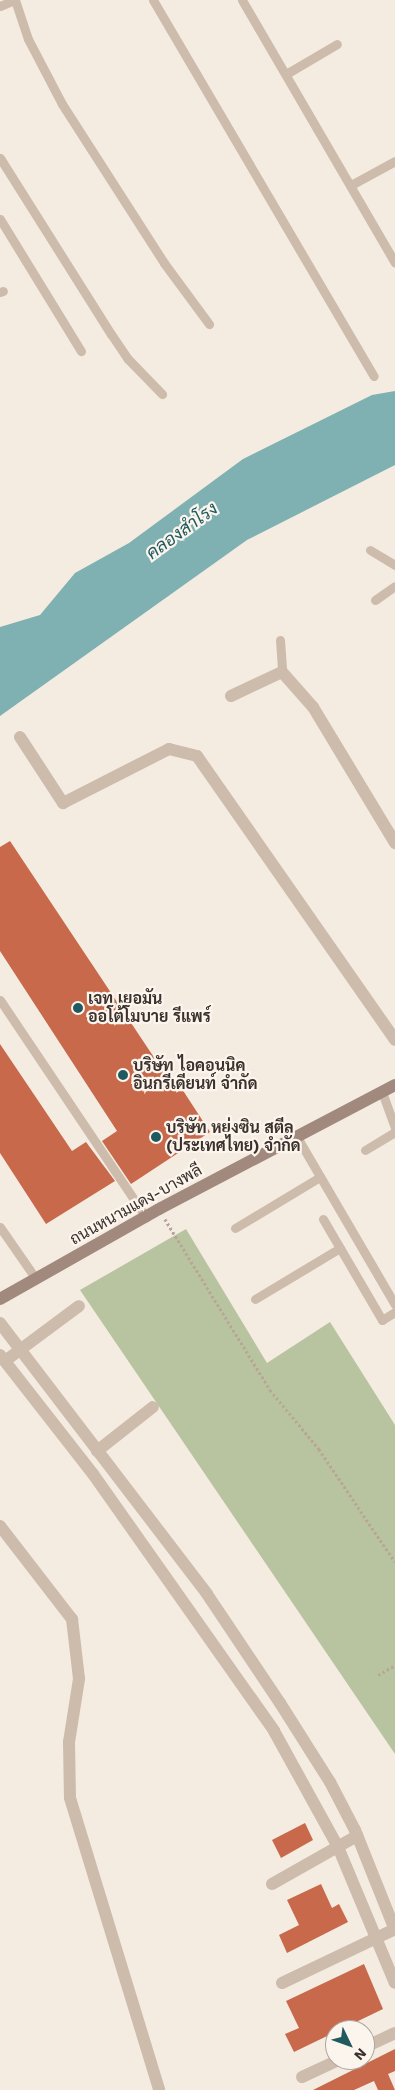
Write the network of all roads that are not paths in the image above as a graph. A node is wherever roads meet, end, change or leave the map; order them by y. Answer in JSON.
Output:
{"nodes":[{"id":1,"x":15,"y":0,"type":"edge"},
{"id":2,"x":152,"y":0,"type":"edge"},
{"id":3,"x":242,"y":0,"type":"edge"},
{"id":4,"x":0,"y":6,"type":"edge"},
{"id":5,"x":337,"y":44,"type":"dead end"},
{"id":6,"x":286,"y":74,"type":"junction"},
{"id":7,"x":0,"y":158,"type":"edge"},
{"id":8,"x":395,"y":161,"type":"edge"},
{"id":9,"x":351,"y":185,"type":"junction"},
{"id":10,"x":0,"y":219,"type":"edge"},
{"id":11,"x":395,"y":263,"type":"edge"},
{"id":12,"x":209,"y":324,"type":"dead end"},
{"id":13,"x":81,"y":351,"type":"dead end"},
{"id":14,"x":374,"y":376,"type":"dead end"},
{"id":15,"x":162,"y":394,"type":"dead end"},
{"id":16,"x":370,"y":550,"type":"dead end"},
{"id":17,"x":395,"y":565,"type":"edge"},
{"id":18,"x":395,"y":586,"type":"edge"},
{"id":19,"x":375,"y":600,"type":"dead end"},
{"id":20,"x":280,"y":640,"type":"dead end"},
{"id":21,"x":282,"y":672,"type":"junction"},
{"id":22,"x":231,"y":696,"type":"dead end"},
{"id":23,"x":20,"y":737,"type":"dead end"},
{"id":24,"x":395,"y":843,"type":"edge"},
{"id":25,"x":0,"y":1000,"type":"edge"},
{"id":26,"x":395,"y":1040,"type":"edge"},
{"id":27,"x":395,"y":1085,"type":"edge"},
{"id":28,"x":382,"y":1092,"type":"junction"},
{"id":29,"x":395,"y":1128,"type":"edge"},
{"id":30,"x":395,"y":1132,"type":"edge"},
{"id":31,"x":297,"y":1137,"type":"junction"},
{"id":32,"x":365,"y":1150,"type":"dead end"},
{"id":33,"x":320,"y":1177,"type":"junction"},
{"id":34,"x":146,"y":1217,"type":"junction"},
{"id":35,"x":323,"y":1219,"type":"dead end"},
{"id":36,"x":0,"y":1227,"type":"edge"},
{"id":37,"x":236,"y":1228,"type":"dead end"},
{"id":38,"x":340,"y":1248,"type":"junction"},
{"id":39,"x":36,"y":1279,"type":"junction"},
{"id":40,"x":0,"y":1299,"type":"edge"},
{"id":41,"x":255,"y":1299,"type":"dead end"},
{"id":42,"x":395,"y":1305,"type":"edge"},
{"id":43,"x":79,"y":1306,"type":"dead end"},
{"id":44,"x":395,"y":1312,"type":"edge"},
{"id":45,"x":0,"y":1323,"type":"edge"},
{"id":46,"x":20,"y":1350,"type":"junction"},
{"id":47,"x":2,"y":1358,"type":"edge"},
{"id":48,"x":153,"y":1408,"type":"dead end"},
{"id":49,"x":97,"y":1451,"type":"junction"},
{"id":50,"x":0,"y":1526,"type":"edge"},
{"id":51,"x":357,"y":1836,"type":"junction"},
{"id":52,"x":338,"y":1847,"type":"junction"},
{"id":53,"x":272,"y":1884,"type":"dead end"},
{"id":54,"x":395,"y":1930,"type":"edge"},
{"id":55,"x":377,"y":1938,"type":"junction"},
{"id":56,"x":282,"y":1983,"type":"dead end"},
{"id":57,"x":395,"y":1983,"type":"edge"},
{"id":58,"x":395,"y":2033,"type":"edge"},
{"id":59,"x":375,"y":2042,"type":"edge"},
{"id":60,"x":325,"y":2066,"type":"edge"},
{"id":61,"x":302,"y":2077,"type":"dead end"},
{"id":62,"x":159,"y":2090,"type":"edge"}],
"edges":[{"from":1,"to":4,"type":"lane"},
{"from":1,"to":12,"type":"lane"},
{"from":2,"to":14,"type":"lane"},
{"from":3,"to":6,"type":"lane"},
{"from":5,"to":6,"type":"lane"},
{"from":6,"to":9,"type":"lane"},
{"from":7,"to":15,"type":"lane"},
{"from":8,"to":9,"type":"lane"},
{"from":9,"to":11,"type":"lane"},
{"from":10,"to":13,"type":"lane"},
{"from":16,"to":17,"type":"lane"},
{"from":18,"to":19,"type":"lane"},
{"from":20,"to":21,"type":"lane"},
{"from":21,"to":22,"type":"street"},
{"from":21,"to":24,"type":"street"},
{"from":23,"to":26,"type":"street"},
{"from":25,"to":34,"type":"lane"},
{"from":27,"to":28,"type":"main road","name":"ถนนหนามแดง-บางพลี"},
{"from":28,"to":29,"type":"lane"},
{"from":28,"to":31,"type":"main road","name":"ถนนหนามแดง-บางพลี"},
{"from":30,"to":32,"type":"lane"},
{"from":31,"to":33,"type":"lane"},
{"from":31,"to":34,"type":"main road","name":"ถนนหนามแดง-บางพลี"},
{"from":33,"to":37,"type":"lane"},
{"from":33,"to":42,"type":"lane"},
{"from":34,"to":39,"type":"main road","name":"ถนนหนามแดง-บางพลี"},
{"from":35,"to":38,"type":"lane"},
{"from":36,"to":39,"type":"lane"},
{"from":38,"to":41,"type":"lane"},
{"from":38,"to":44,"type":"lane"},
{"from":39,"to":40,"type":"main road","name":"ถนนหนามแดง-บางพลี"},
{"from":43,"to":46,"type":"street"},
{"from":45,"to":46,"type":"street"},
{"from":46,"to":47,"type":"street"},
{"from":46,"to":49,"type":"street"},
{"from":47,"to":52,"type":"street"},
{"from":48,"to":49,"type":"street"},
{"from":49,"to":51,"type":"street"},
{"from":50,"to":62,"type":"street"},
{"from":51,"to":52,"type":"street"},
{"from":51,"to":54,"type":"street"},
{"from":52,"to":53,"type":"street"},
{"from":52,"to":55,"type":"street"},
{"from":54,"to":55,"type":"street"},
{"from":55,"to":56,"type":"street"},
{"from":55,"to":57,"type":"street"},
{"from":58,"to":59,"type":"street"},
{"from":60,"to":61,"type":"street"}]}
